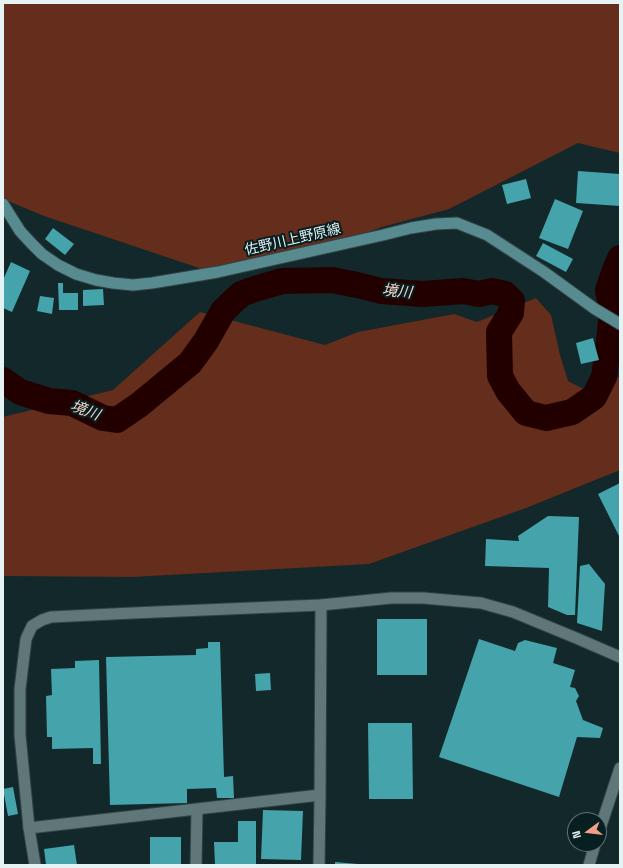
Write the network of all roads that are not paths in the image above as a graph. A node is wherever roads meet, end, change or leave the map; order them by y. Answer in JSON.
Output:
{"nodes":[{"id":1,"x":3,"y":204,"type":"edge"},
{"id":2,"x":620,"y":324,"type":"edge"},
{"id":3,"x":321,"y":605,"type":"junction"},
{"id":4,"x":620,"y":656,"type":"edge"},
{"id":5,"x":620,"y":768,"type":"edge"},
{"id":6,"x":320,"y":795,"type":"junction"},
{"id":7,"x":197,"y":809,"type":"junction"},
{"id":8,"x":606,"y":812,"type":"edge"},
{"id":9,"x":29,"y":828,"type":"junction"},
{"id":10,"x":593,"y":852,"type":"edge"},
{"id":11,"x":35,"y":865,"type":"edge"},
{"id":12,"x":196,"y":865,"type":"edge"},
{"id":13,"x":319,"y":865,"type":"edge"},
{"id":14,"x":589,"y":865,"type":"edge"}],
"edges":[{"from":1,"to":2,"type":"main road","name":"佐野川上野原線"},
{"from":3,"to":4,"type":"street"},
{"from":3,"to":6,"type":"street"},
{"from":3,"to":9,"type":"street"},
{"from":5,"to":8,"type":"street"},
{"from":6,"to":7,"type":"street"},
{"from":6,"to":13,"type":"street"},
{"from":7,"to":9,"type":"street"},
{"from":7,"to":12,"type":"street"},
{"from":9,"to":11,"type":"street"},
{"from":10,"to":14,"type":"street"}]}
